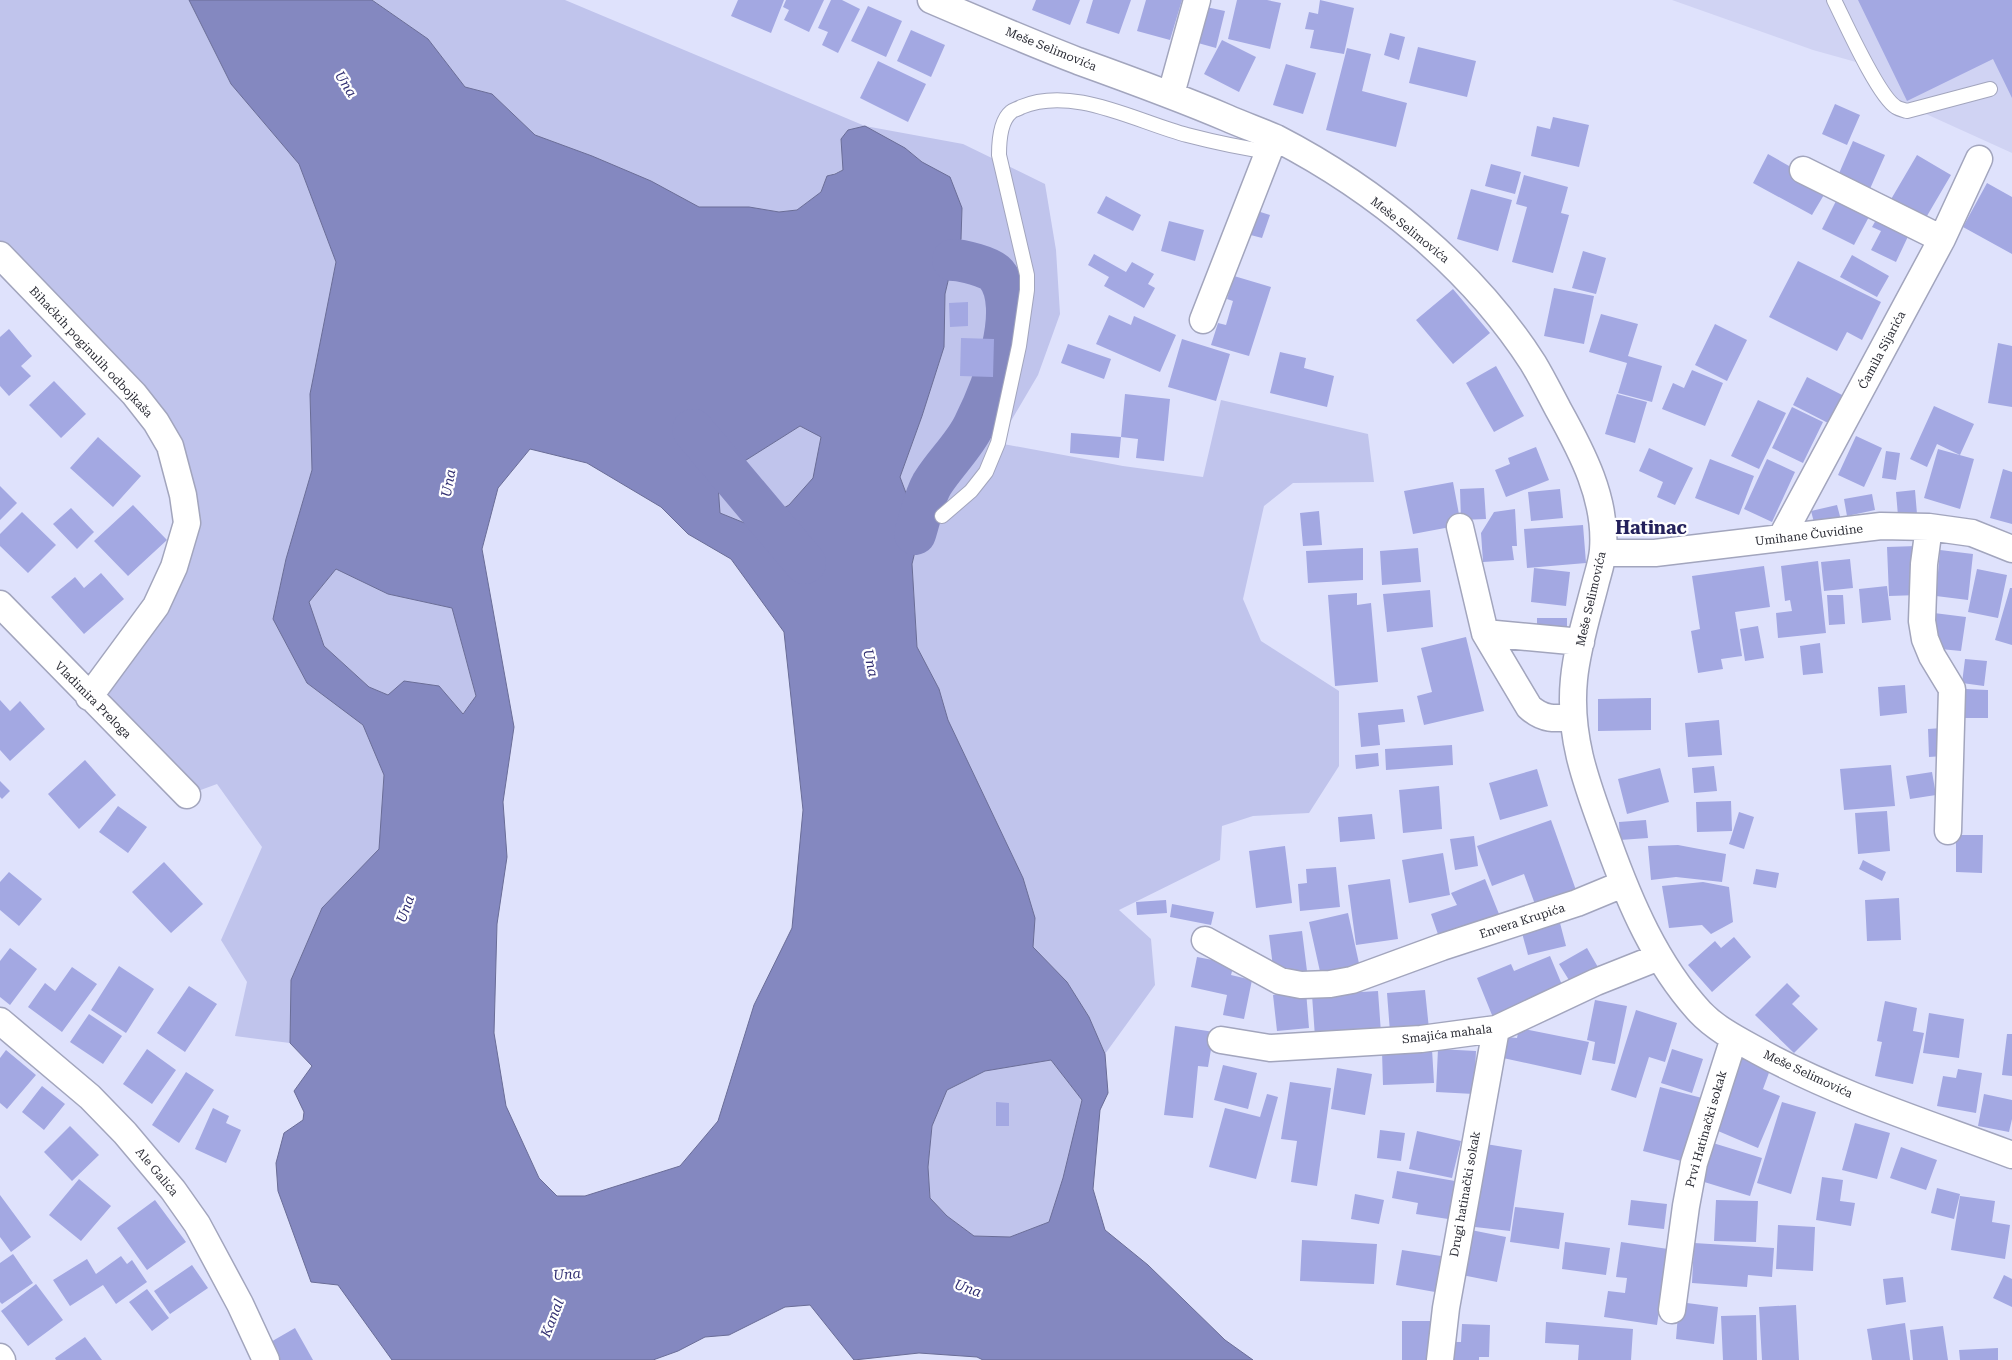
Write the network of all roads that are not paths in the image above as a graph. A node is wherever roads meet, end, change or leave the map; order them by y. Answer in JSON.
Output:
{"nodes":[{"id":1,"x":931,"y":0,"type":"edge"},
{"id":2,"x":1197,"y":0,"type":"edge"},
{"id":3,"x":1834,"y":0,"type":"edge"},
{"id":4,"x":1990,"y":89,"type":"dead end"},
{"id":5,"x":1171,"y":94,"type":"junction"},
{"id":6,"x":1272,"y":145,"type":"junction"},
{"id":7,"x":1979,"y":159,"type":"dead end"},
{"id":8,"x":1803,"y":170,"type":"dead end"},
{"id":9,"x":1942,"y":239,"type":"junction"},
{"id":10,"x":0,"y":254,"type":"edge"},
{"id":11,"x":1204,"y":320,"type":"dead end"},
{"id":12,"x":942,"y":516,"type":"dead end"},
{"id":13,"x":1460,"y":527,"type":"dead end"},
{"id":14,"x":1929,"y":527,"type":"junction"},
{"id":15,"x":1781,"y":538,"type":"junction"},
{"id":16,"x":2012,"y":550,"type":"edge"},
{"id":17,"x":1603,"y":553,"type":"junction"},
{"id":18,"x":0,"y":604,"type":"edge"},
{"id":19,"x":1484,"y":633,"type":"junction"},
{"id":20,"x":1581,"y":642,"type":"junction"},
{"id":21,"x":89,"y":697,"type":"junction"},
{"id":22,"x":1573,"y":717,"type":"junction"},
{"id":23,"x":187,"y":795,"type":"dead end"},
{"id":24,"x":1948,"y":831,"type":"dead end"},
{"id":25,"x":1624,"y":884,"type":"junction"},
{"id":26,"x":1205,"y":940,"type":"dead end"},
{"id":27,"x":1660,"y":957,"type":"junction"},
{"id":28,"x":0,"y":1021,"type":"edge"},
{"id":29,"x":1496,"y":1029,"type":"junction"},
{"id":30,"x":1734,"y":1038,"type":"junction"},
{"id":31,"x":1221,"y":1040,"type":"dead end"},
{"id":32,"x":2012,"y":1155,"type":"edge"},
{"id":33,"x":1672,"y":1310,"type":"dead end"},
{"id":34,"x":266,"y":1360,"type":"edge"},
{"id":35,"x":1440,"y":1360,"type":"edge"}],
"edges":[{"from":1,"to":5,"type":"street","name":"Meše Selimovića"},
{"from":2,"to":5,"type":"street"},
{"from":3,"to":4,"type":"lane"},
{"from":5,"to":6,"type":"street","name":"Meše Selimovića"},
{"from":6,"to":11,"type":"street"},
{"from":6,"to":12,"type":"lane"},
{"from":6,"to":17,"type":"street","name":"Meše Selimovića"},
{"from":7,"to":9,"type":"street","name":"Ćamila Sijarića"},
{"from":8,"to":9,"type":"street"},
{"from":9,"to":15,"type":"street","name":"Ćamila Sijarića"},
{"from":10,"to":21,"type":"street","name":"Bihaćkih poginulih odbojkaša"},
{"from":13,"to":19,"type":"street"},
{"from":14,"to":15,"type":"street","name":"Umihane Čuvidine"},
{"from":14,"to":16,"type":"street","name":"Umihane Čuvidine"},
{"from":14,"to":24,"type":"street"},
{"from":15,"to":17,"type":"street","name":"Umihane Čuvidine"},
{"from":17,"to":20,"type":"street","name":"Meše Selimovića"},
{"from":18,"to":21,"type":"street","name":"Vladimira Preloga"},
{"from":19,"to":20,"type":"street"},
{"from":19,"to":22,"type":"street"},
{"from":20,"to":22,"type":"street","name":"Meše Selimovića"},
{"from":21,"to":23,"type":"street","name":"Vladimira Preloga"},
{"from":22,"to":25,"type":"street","name":"Meše Selimovića"},
{"from":25,"to":26,"type":"street","name":"Envera Krupića"},
{"from":25,"to":27,"type":"street","name":"Meše Selimovića"},
{"from":27,"to":29,"type":"street","name":"Smajića mahala"},
{"from":27,"to":30,"type":"street","name":"Meše Selimovića"},
{"from":28,"to":34,"type":"street","name":"Ale Galića"},
{"from":29,"to":31,"type":"street","name":"Smajića mahala"},
{"from":29,"to":35,"type":"street","name":"Drugi hatinački sokak"},
{"from":30,"to":32,"type":"street","name":"Meše Selimovića"},
{"from":30,"to":33,"type":"street","name":"Prvi Hatinački sokak"}]}
